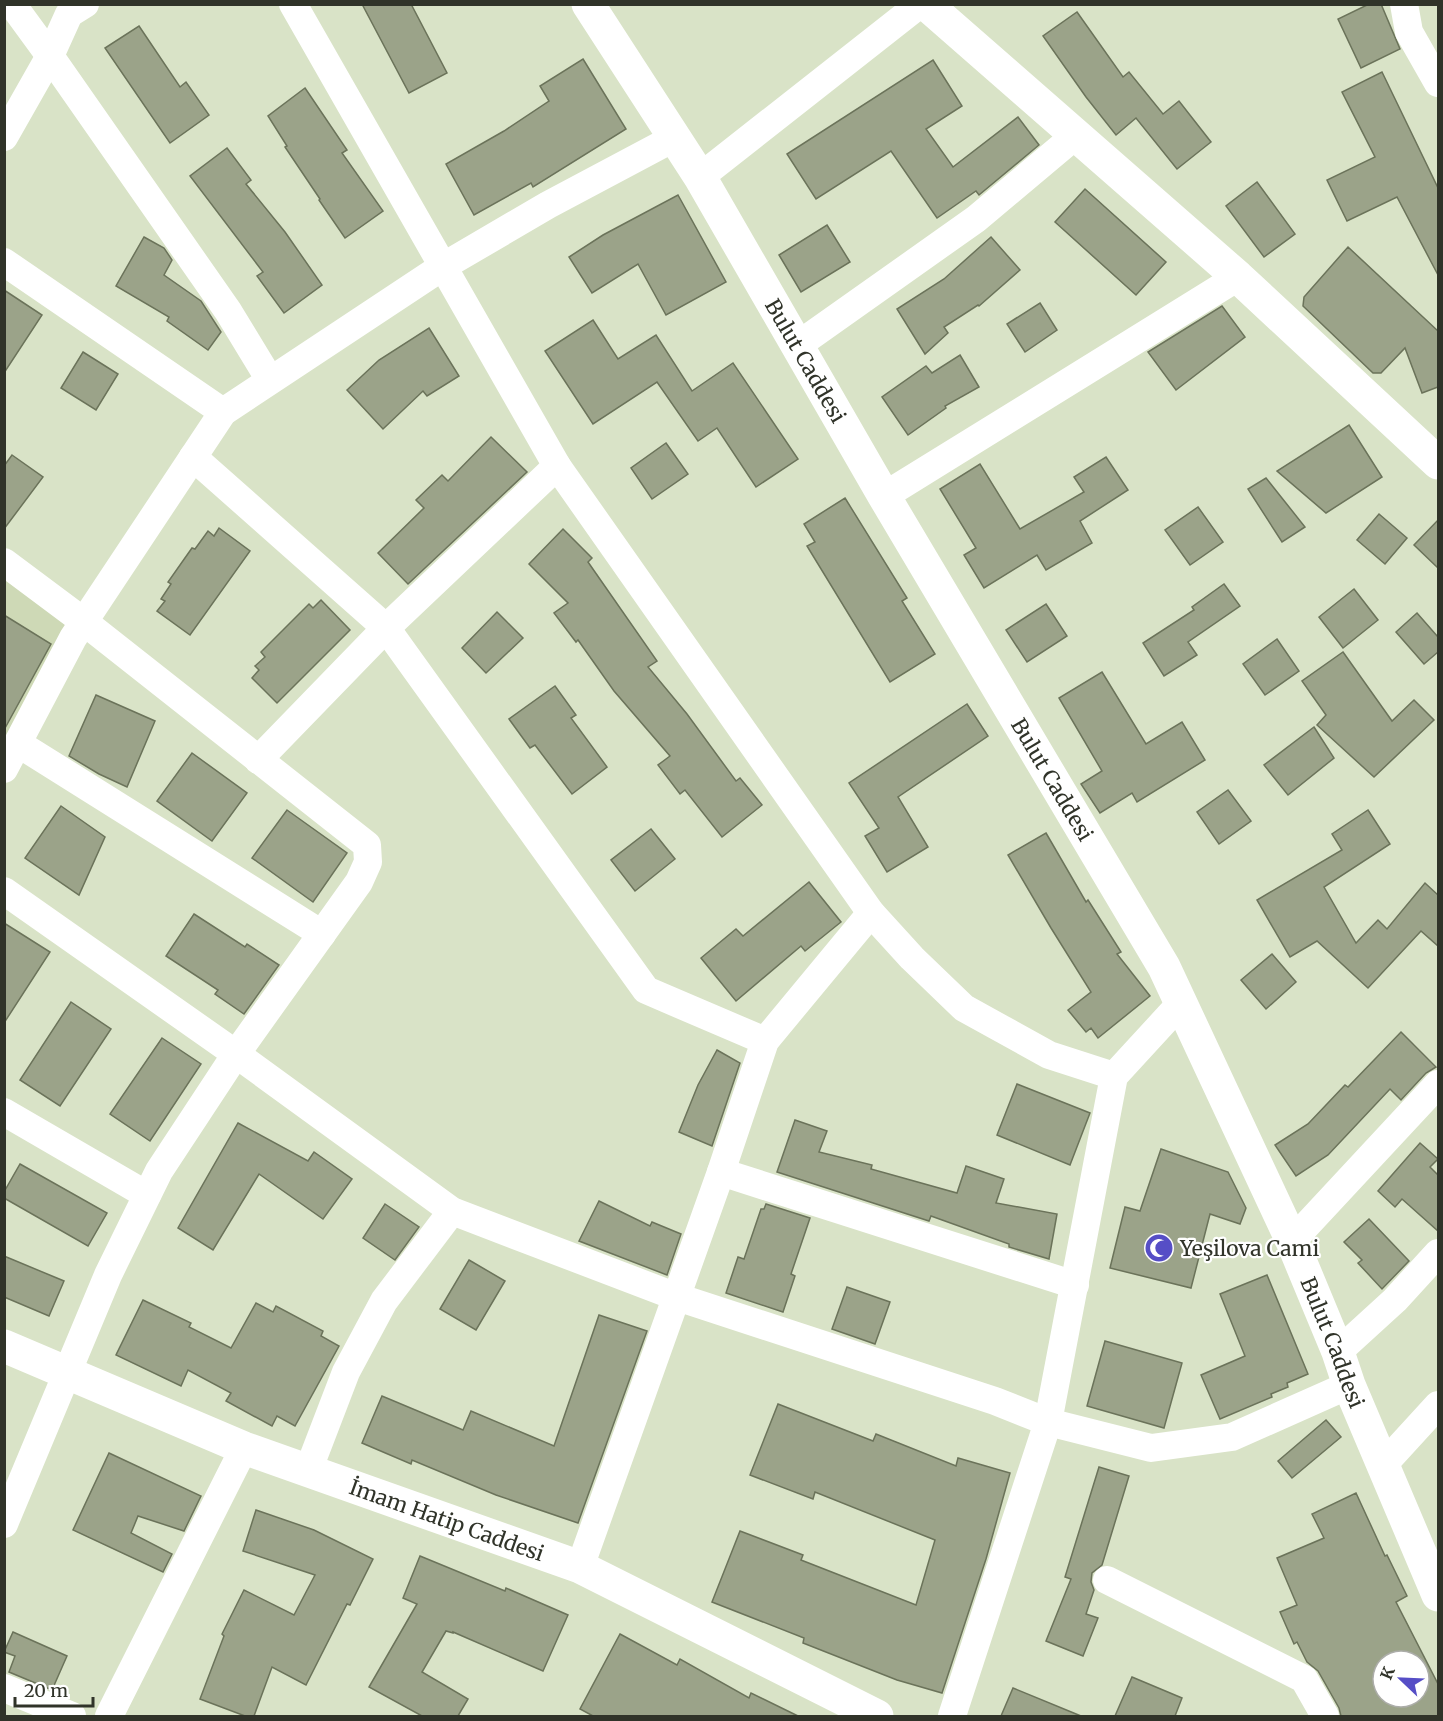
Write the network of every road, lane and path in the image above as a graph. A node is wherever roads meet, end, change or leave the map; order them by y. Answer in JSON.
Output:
{"nodes":[{"id":1,"x":12,"y":4,"type":"edge"},
{"id":2,"x":84,"y":4,"type":"edge"},
{"id":3,"x":293,"y":4,"type":"edge"},
{"id":4,"x":588,"y":4,"type":"edge"},
{"id":5,"x":920,"y":4,"type":"edge"},
{"id":6,"x":926,"y":4,"type":"edge"},
{"id":7,"x":1404,"y":4,"type":"edge"},
{"id":8,"x":51,"y":56,"type":"junction"},
{"id":9,"x":1438,"y":83,"type":"edge"},
{"id":10,"x":1076,"y":135,"type":"junction"},
{"id":11,"x":4,"y":137,"type":"edge"},
{"id":12,"x":674,"y":138,"type":"junction"},
{"id":13,"x":700,"y":177,"type":"junction"},
{"id":14,"x":4,"y":262,"type":"edge"},
{"id":15,"x":442,"y":267,"type":"junction"},
{"id":16,"x":1238,"y":277,"type":"junction"},
{"id":17,"x":798,"y":345,"type":"junction"},
{"id":18,"x":270,"y":380,"type":"junction"},
{"id":19,"x":223,"y":412,"type":"junction"},
{"id":20,"x":193,"y":457,"type":"junction"},
{"id":21,"x":1438,"y":464,"type":"edge"},
{"id":22,"x":556,"y":466,"type":"junction"},
{"id":23,"x":884,"y":496,"type":"junction"},
{"id":24,"x":4,"y":562,"type":"edge"},
{"id":25,"x":83,"y":621,"type":"junction"},
{"id":26,"x":386,"y":628,"type":"junction"},
{"id":27,"x":19,"y":744,"type":"junction"},
{"id":28,"x":258,"y":760,"type":"junction"},
{"id":29,"x":4,"y":769,"type":"edge"},
{"id":30,"x":4,"y":891,"type":"edge"},
{"id":31,"x":871,"y":913,"type":"junction"},
{"id":32,"x":322,"y":934,"type":"junction"},
{"id":33,"x":1182,"y":1002,"type":"junction"},
{"id":34,"x":765,"y":1041,"type":"junction"},
{"id":35,"x":236,"y":1054,"type":"junction"},
{"id":36,"x":1114,"y":1076,"type":"junction"},
{"id":37,"x":1438,"y":1084,"type":"edge"},
{"id":38,"x":4,"y":1112,"type":"edge"},
{"id":39,"x":721,"y":1172,"type":"junction"},
{"id":40,"x":147,"y":1195,"type":"junction"},
{"id":41,"x":452,"y":1210,"type":"junction"},
{"id":42,"x":1292,"y":1241,"type":"junction"},
{"id":43,"x":1438,"y":1253,"type":"edge"},
{"id":44,"x":1076,"y":1285,"type":"junction"},
{"id":45,"x":676,"y":1297,"type":"junction"},
{"id":46,"x":4,"y":1346,"type":"edge"},
{"id":47,"x":1338,"y":1352,"type":"junction"},
{"id":48,"x":66,"y":1372,"type":"junction"},
{"id":49,"x":1349,"y":1385,"type":"junction"},
{"id":50,"x":1438,"y":1405,"type":"edge"},
{"id":51,"x":1048,"y":1422,"type":"junction"},
{"id":52,"x":244,"y":1448,"type":"junction"},
{"id":53,"x":1384,"y":1464,"type":"junction"},
{"id":54,"x":308,"y":1471,"type":"junction"},
{"id":55,"x":4,"y":1524,"type":"edge"},
{"id":56,"x":580,"y":1567,"type":"junction"},
{"id":57,"x":1107,"y":1580,"type":"dead end"},
{"id":58,"x":1438,"y":1595,"type":"edge"},
{"id":59,"x":4,"y":1688,"type":"edge"},
{"id":60,"x":72,"y":1716,"type":"edge"},
{"id":61,"x":109,"y":1716,"type":"edge"},
{"id":62,"x":877,"y":1716,"type":"edge"},
{"id":63,"x":952,"y":1716,"type":"edge"},
{"id":64,"x":1325,"y":1716,"type":"edge"}],
"edges":[{"from":1,"to":8,"type":"street"},
{"from":2,"to":8,"type":"street"},
{"from":3,"to":15,"type":"street"},
{"from":4,"to":12,"type":"street","name":"Bulut Caddesi"},
{"from":5,"to":13,"type":"street"},
{"from":6,"to":10,"type":"street"},
{"from":7,"to":9,"type":"street"},
{"from":8,"to":11,"type":"street"},
{"from":8,"to":18,"type":"street"},
{"from":10,"to":16,"type":"street"},
{"from":10,"to":17,"type":"street"},
{"from":12,"to":13,"type":"street","name":"Bulut Caddesi"},
{"from":12,"to":15,"type":"street"},
{"from":13,"to":17,"type":"street","name":"Bulut Caddesi"},
{"from":14,"to":19,"type":"street"},
{"from":15,"to":18,"type":"street"},
{"from":15,"to":22,"type":"street"},
{"from":16,"to":21,"type":"street"},
{"from":16,"to":23,"type":"street"},
{"from":17,"to":23,"type":"street","name":"Bulut Caddesi"},
{"from":18,"to":19,"type":"street"},
{"from":19,"to":20,"type":"street"},
{"from":20,"to":25,"type":"street"},
{"from":20,"to":26,"type":"street"},
{"from":22,"to":26,"type":"street"},
{"from":22,"to":31,"type":"street"},
{"from":23,"to":33,"type":"street","name":"Bulut Caddesi"},
{"from":24,"to":25,"type":"street"},
{"from":25,"to":27,"type":"street"},
{"from":25,"to":28,"type":"street"},
{"from":26,"to":28,"type":"street"},
{"from":26,"to":34,"type":"street"},
{"from":27,"to":29,"type":"street"},
{"from":27,"to":32,"type":"street"},
{"from":28,"to":32,"type":"street"},
{"from":30,"to":35,"type":"street"},
{"from":31,"to":34,"type":"street"},
{"from":31,"to":36,"type":"street"},
{"from":32,"to":35,"type":"street"},
{"from":33,"to":36,"type":"street"},
{"from":33,"to":42,"type":"street","name":"Bulut Caddesi"},
{"from":34,"to":39,"type":"street"},
{"from":35,"to":40,"type":"street"},
{"from":35,"to":41,"type":"street"},
{"from":36,"to":44,"type":"street"},
{"from":37,"to":42,"type":"street"},
{"from":38,"to":40,"type":"street"},
{"from":39,"to":44,"type":"street"},
{"from":39,"to":45,"type":"street"},
{"from":40,"to":48,"type":"street"},
{"from":41,"to":45,"type":"street"},
{"from":41,"to":54,"type":"street"},
{"from":42,"to":47,"type":"street","name":"Bulut Caddesi"},
{"from":43,"to":47,"type":"street"},
{"from":44,"to":51,"type":"street"},
{"from":45,"to":51,"type":"street"},
{"from":45,"to":56,"type":"street"},
{"from":46,"to":48,"type":"street","name":"İmam Hatip Caddesi"},
{"from":47,"to":49,"type":"street","name":"Bulut Caddesi"},
{"from":48,"to":52,"type":"street","name":"İmam Hatip Caddesi"},
{"from":48,"to":55,"type":"street"},
{"from":49,"to":51,"type":"street"},
{"from":49,"to":53,"type":"street","name":"Bulut Caddesi"},
{"from":50,"to":53,"type":"street"},
{"from":51,"to":63,"type":"street"},
{"from":52,"to":54,"type":"street","name":"İmam Hatip Caddesi"},
{"from":52,"to":61,"type":"street"},
{"from":53,"to":58,"type":"street","name":"Bulut Caddesi"},
{"from":54,"to":56,"type":"street","name":"İmam Hatip Caddesi"},
{"from":56,"to":62,"type":"street","name":"İmam Hatip Caddesi"},
{"from":57,"to":64,"type":"street"},
{"from":59,"to":60,"type":"street"}]}
